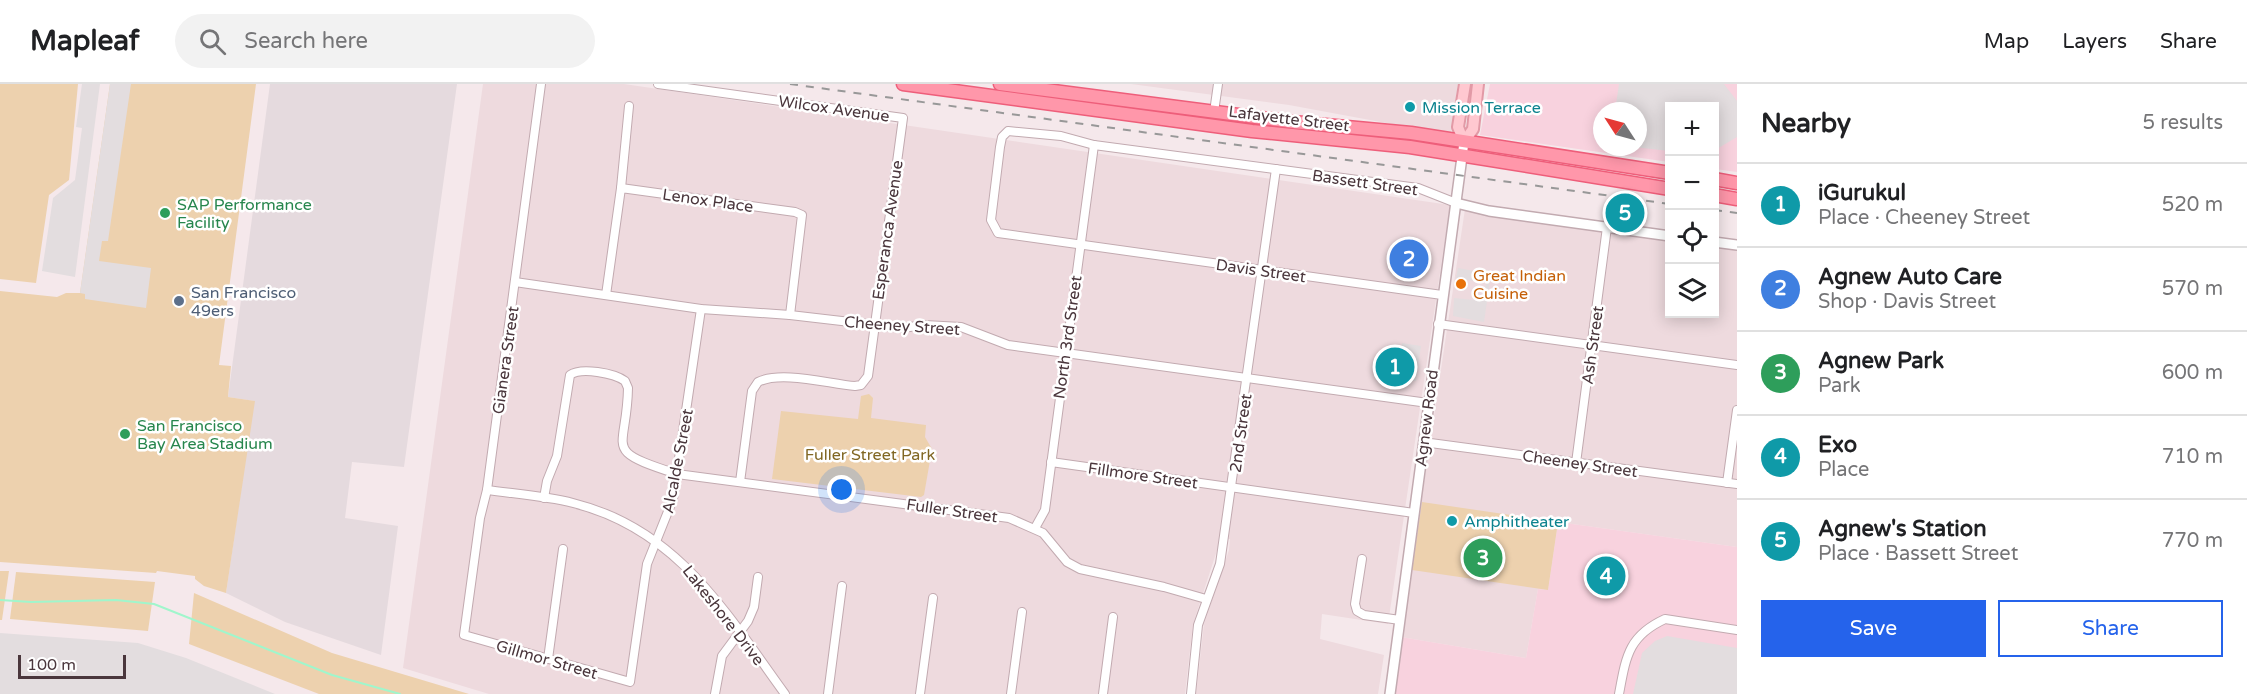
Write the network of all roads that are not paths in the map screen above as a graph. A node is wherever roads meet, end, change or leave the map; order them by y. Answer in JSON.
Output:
{"nodes":[{"id":1,"x":541,"y":84,"type":"edge"},
{"id":2,"x":658,"y":84,"type":"edge"},
{"id":3,"x":903,"y":84,"type":"edge"},
{"id":4,"x":1000,"y":84,"type":"edge"},
{"id":5,"x":1218,"y":84,"type":"edge"},
{"id":6,"x":1465,"y":84,"type":"edge"},
{"id":7,"x":1478,"y":84,"type":"edge"},
{"id":8,"x":922,"y":85,"type":"edge"},
{"id":9,"x":1078,"y":95,"type":"edge"},
{"id":10,"x":629,"y":106,"type":"dead end"},
{"id":11,"x":1214,"y":112,"type":"junction"},
{"id":12,"x":903,"y":118,"type":"joint"},
{"id":13,"x":1464,"y":142,"type":"junction"},
{"id":14,"x":1094,"y":145,"type":"junction"},
{"id":15,"x":1461,"y":157,"type":"junction"},
{"id":16,"x":1276,"y":169,"type":"junction"},
{"id":17,"x":1665,"y":172,"type":"edge"},
{"id":18,"x":1719,"y":180,"type":"edge"},
{"id":19,"x":1737,"y":183,"type":"edge"},
{"id":20,"x":621,"y":188,"type":"junction"},
{"id":21,"x":1665,"y":188,"type":"edge"},
{"id":22,"x":1719,"y":196,"type":"edge"},
{"id":23,"x":1737,"y":199,"type":"edge"},
{"id":24,"x":1456,"y":203,"type":"junction"},
{"id":25,"x":1607,"y":227,"type":"junction"},
{"id":26,"x":1665,"y":235,"type":"edge"},
{"id":27,"x":1719,"y":243,"type":"edge"},
{"id":28,"x":1080,"y":244,"type":"junction"},
{"id":29,"x":1737,"y":245,"type":"edge"},
{"id":30,"x":1262,"y":271,"type":"junction"},
{"id":31,"x":515,"y":282,"type":"junction"},
{"id":32,"x":606,"y":295,"type":"junction"},
{"id":33,"x":1442,"y":295,"type":"junction"},
{"id":34,"x":701,"y":309,"type":"junction"},
{"id":35,"x":790,"y":315,"type":"junction"},
{"id":36,"x":875,"y":324,"type":"junction"},
{"id":37,"x":1438,"y":324,"type":"junction"},
{"id":38,"x":1592,"y":345,"type":"junction"},
{"id":39,"x":1064,"y":353,"type":"junction"},
{"id":40,"x":1737,"y":365,"type":"edge"},
{"id":41,"x":1247,"y":379,"type":"junction"},
{"id":42,"x":1428,"y":403,"type":"junction"},
{"id":43,"x":1737,"y":410,"type":"edge"},
{"id":44,"x":1423,"y":442,"type":"junction"},
{"id":45,"x":1051,"y":462,"type":"junction"},
{"id":46,"x":1576,"y":463,"type":"junction"},
{"id":47,"x":676,"y":474,"type":"junction"},
{"id":48,"x":740,"y":482,"type":"junction"},
{"id":49,"x":1727,"y":483,"type":"junction"},
{"id":50,"x":1737,"y":484,"type":"edge"},
{"id":51,"x":1233,"y":487,"type":"junction"},
{"id":52,"x":487,"y":490,"type":"junction"},
{"id":53,"x":544,"y":498,"type":"junction"},
{"id":54,"x":1414,"y":513,"type":"junction"},
{"id":55,"x":1035,"y":528,"type":"junction"},
{"id":56,"x":656,"y":541,"type":"junction"},
{"id":57,"x":562,"y":549,"type":"dead end"},
{"id":58,"x":1362,"y":559,"type":"dead end"},
{"id":59,"x":758,"y":577,"type":"dead end"},
{"id":60,"x":842,"y":586,"type":"dead end"},
{"id":61,"x":933,"y":598,"type":"dead end"},
{"id":62,"x":1206,"y":599,"type":"junction"},
{"id":63,"x":1022,"y":612,"type":"dead end"},
{"id":64,"x":1113,"y":618,"type":"dead end"},
{"id":65,"x":1400,"y":620,"type":"junction"},
{"id":66,"x":1737,"y":630,"type":"edge"},
{"id":67,"x":740,"y":633,"type":"junction"},
{"id":68,"x":464,"y":635,"type":"joint"},
{"id":69,"x":548,"y":659,"type":"junction"},
{"id":70,"x":630,"y":682,"type":"joint"},
{"id":71,"x":715,"y":694,"type":"edge"},
{"id":72,"x":785,"y":694,"type":"edge"},
{"id":73,"x":828,"y":694,"type":"edge"},
{"id":74,"x":920,"y":694,"type":"edge"},
{"id":75,"x":1011,"y":694,"type":"edge"},
{"id":76,"x":1102,"y":694,"type":"edge"},
{"id":77,"x":1191,"y":694,"type":"edge"},
{"id":78,"x":1390,"y":694,"type":"edge"},
{"id":79,"x":1619,"y":694,"type":"edge"}],
"edges":[{"from":1,"to":31,"type":"street","name":"Gianera Street"},
{"from":2,"to":12,"type":"street","name":"Wilcox Avenue"},
{"from":3,"to":8,"type":"main road","name":"Lafayette Street"},
{"from":4,"to":9,"type":"main road","name":"Lafayette Street"},
{"from":5,"to":11,"type":"street"},
{"from":6,"to":13,"type":"main road","name":"Agnew Road"},
{"from":7,"to":13,"type":"main road","name":"Agnew Road"},
{"from":8,"to":9,"type":"main road","name":"Lafayette Street"},
{"from":9,"to":11,"type":"main road","name":"Lafayette Street"},
{"from":9,"to":15,"type":"main road","name":"Lafayette Street"},
{"from":10,"to":20,"type":"street"},
{"from":11,"to":13,"type":"main road","name":"Lafayette Street"},
{"from":12,"to":36,"type":"street","name":"Esperanca Avenue"},
{"from":13,"to":15,"type":"street","name":"Agnew Road"},
{"from":13,"to":17,"type":"main road","name":"Lafayette Street"},
{"from":14,"to":16,"type":"street","name":"Bassett Street"},
{"from":14,"to":28,"type":"street","name":"North 3rd Street"},
{"from":14,"to":28,"type":"street","name":"Davis Street"},
{"from":15,"to":21,"type":"main road","name":"Lafayette Street"},
{"from":15,"to":24,"type":"street","name":"Agnew Road"},
{"from":16,"to":24,"type":"street","name":"Bassett Street"},
{"from":16,"to":30,"type":"street","name":"2nd Street"},
{"from":18,"to":19,"type":"main road"},
{"from":20,"to":32,"type":"street"},
{"from":20,"to":35,"type":"street","name":"Lenox Place"},
{"from":22,"to":23,"type":"main road"},
{"from":24,"to":25,"type":"street","name":"Bassett Street"},
{"from":24,"to":33,"type":"street","name":"Agnew Road"},
{"from":25,"to":26,"type":"street","name":"Bassett Street"},
{"from":25,"to":38,"type":"street","name":"Ash Street"},
{"from":27,"to":29,"type":"street"},
{"from":28,"to":30,"type":"street","name":"Davis Street"},
{"from":28,"to":39,"type":"street","name":"North 3rd Street"},
{"from":30,"to":33,"type":"street","name":"Davis Street"},
{"from":30,"to":41,"type":"street","name":"2nd Street"},
{"from":31,"to":32,"type":"street","name":"Cheeney Street"},
{"from":31,"to":52,"type":"street","name":"Gianera Street"},
{"from":32,"to":34,"type":"street","name":"Cheeney Street"},
{"from":33,"to":37,"type":"street","name":"Agnew Road"},
{"from":34,"to":35,"type":"street","name":"Cheeney Street"},
{"from":34,"to":47,"type":"street","name":"Alcalde Street"},
{"from":35,"to":36,"type":"street","name":"Cheeney Street"},
{"from":36,"to":39,"type":"street","name":"Cheeney Street"},
{"from":36,"to":48,"type":"street","name":"Esperanca Avenue"},
{"from":37,"to":38,"type":"street"},
{"from":37,"to":42,"type":"street","name":"Agnew Road"},
{"from":38,"to":40,"type":"street"},
{"from":38,"to":46,"type":"street","name":"Ash Street"},
{"from":39,"to":41,"type":"street","name":"Cheeney Street"},
{"from":39,"to":45,"type":"street","name":"North 3rd Street"},
{"from":41,"to":42,"type":"street","name":"Cheeney Street"},
{"from":41,"to":51,"type":"street","name":"2nd Street"},
{"from":42,"to":44,"type":"street","name":"Agnew Road"},
{"from":43,"to":49,"type":"street"},
{"from":44,"to":46,"type":"street","name":"Cheeney Street"},
{"from":44,"to":54,"type":"street","name":"Agnew Road"},
{"from":45,"to":51,"type":"street","name":"Fillmore Street"},
{"from":45,"to":55,"type":"street","name":"North 3rd Street"},
{"from":46,"to":49,"type":"street","name":"Cheeney Street"},
{"from":47,"to":48,"type":"street","name":"Fuller Street"},
{"from":47,"to":53,"type":"street","name":"Fuller Street"},
{"from":47,"to":56,"type":"street","name":"Alcalde Street"},
{"from":48,"to":55,"type":"street","name":"Fuller Street"},
{"from":49,"to":50,"type":"street","name":"Cheeney Street"},
{"from":51,"to":54,"type":"street","name":"Fillmore Street"},
{"from":51,"to":62,"type":"street","name":"2nd Street"},
{"from":52,"to":53,"type":"street","name":"Lakeshore Drive"},
{"from":52,"to":68,"type":"street","name":"Gianera Street"},
{"from":53,"to":56,"type":"street","name":"Lakeshore Drive"},
{"from":54,"to":65,"type":"street","name":"Agnew Road"},
{"from":55,"to":62,"type":"street","name":"Fuller Street"},
{"from":56,"to":67,"type":"street","name":"Lakeshore Drive"},
{"from":56,"to":70,"type":"street","name":"Alcalde Street"},
{"from":57,"to":69,"type":"street"},
{"from":58,"to":65,"type":"street"},
{"from":59,"to":67,"type":"street"},
{"from":60,"to":73,"type":"street"},
{"from":61,"to":74,"type":"street"},
{"from":62,"to":77,"type":"street","name":"2nd Street"},
{"from":63,"to":75,"type":"street"},
{"from":64,"to":76,"type":"street"},
{"from":65,"to":78,"type":"street","name":"Agnew Road"},
{"from":66,"to":79,"type":"street"},
{"from":67,"to":71,"type":"street"},
{"from":67,"to":72,"type":"street","name":"Lakeshore Drive"},
{"from":68,"to":69,"type":"street","name":"Gillmor Street"},
{"from":69,"to":70,"type":"street","name":"Gillmor Street"}]}
